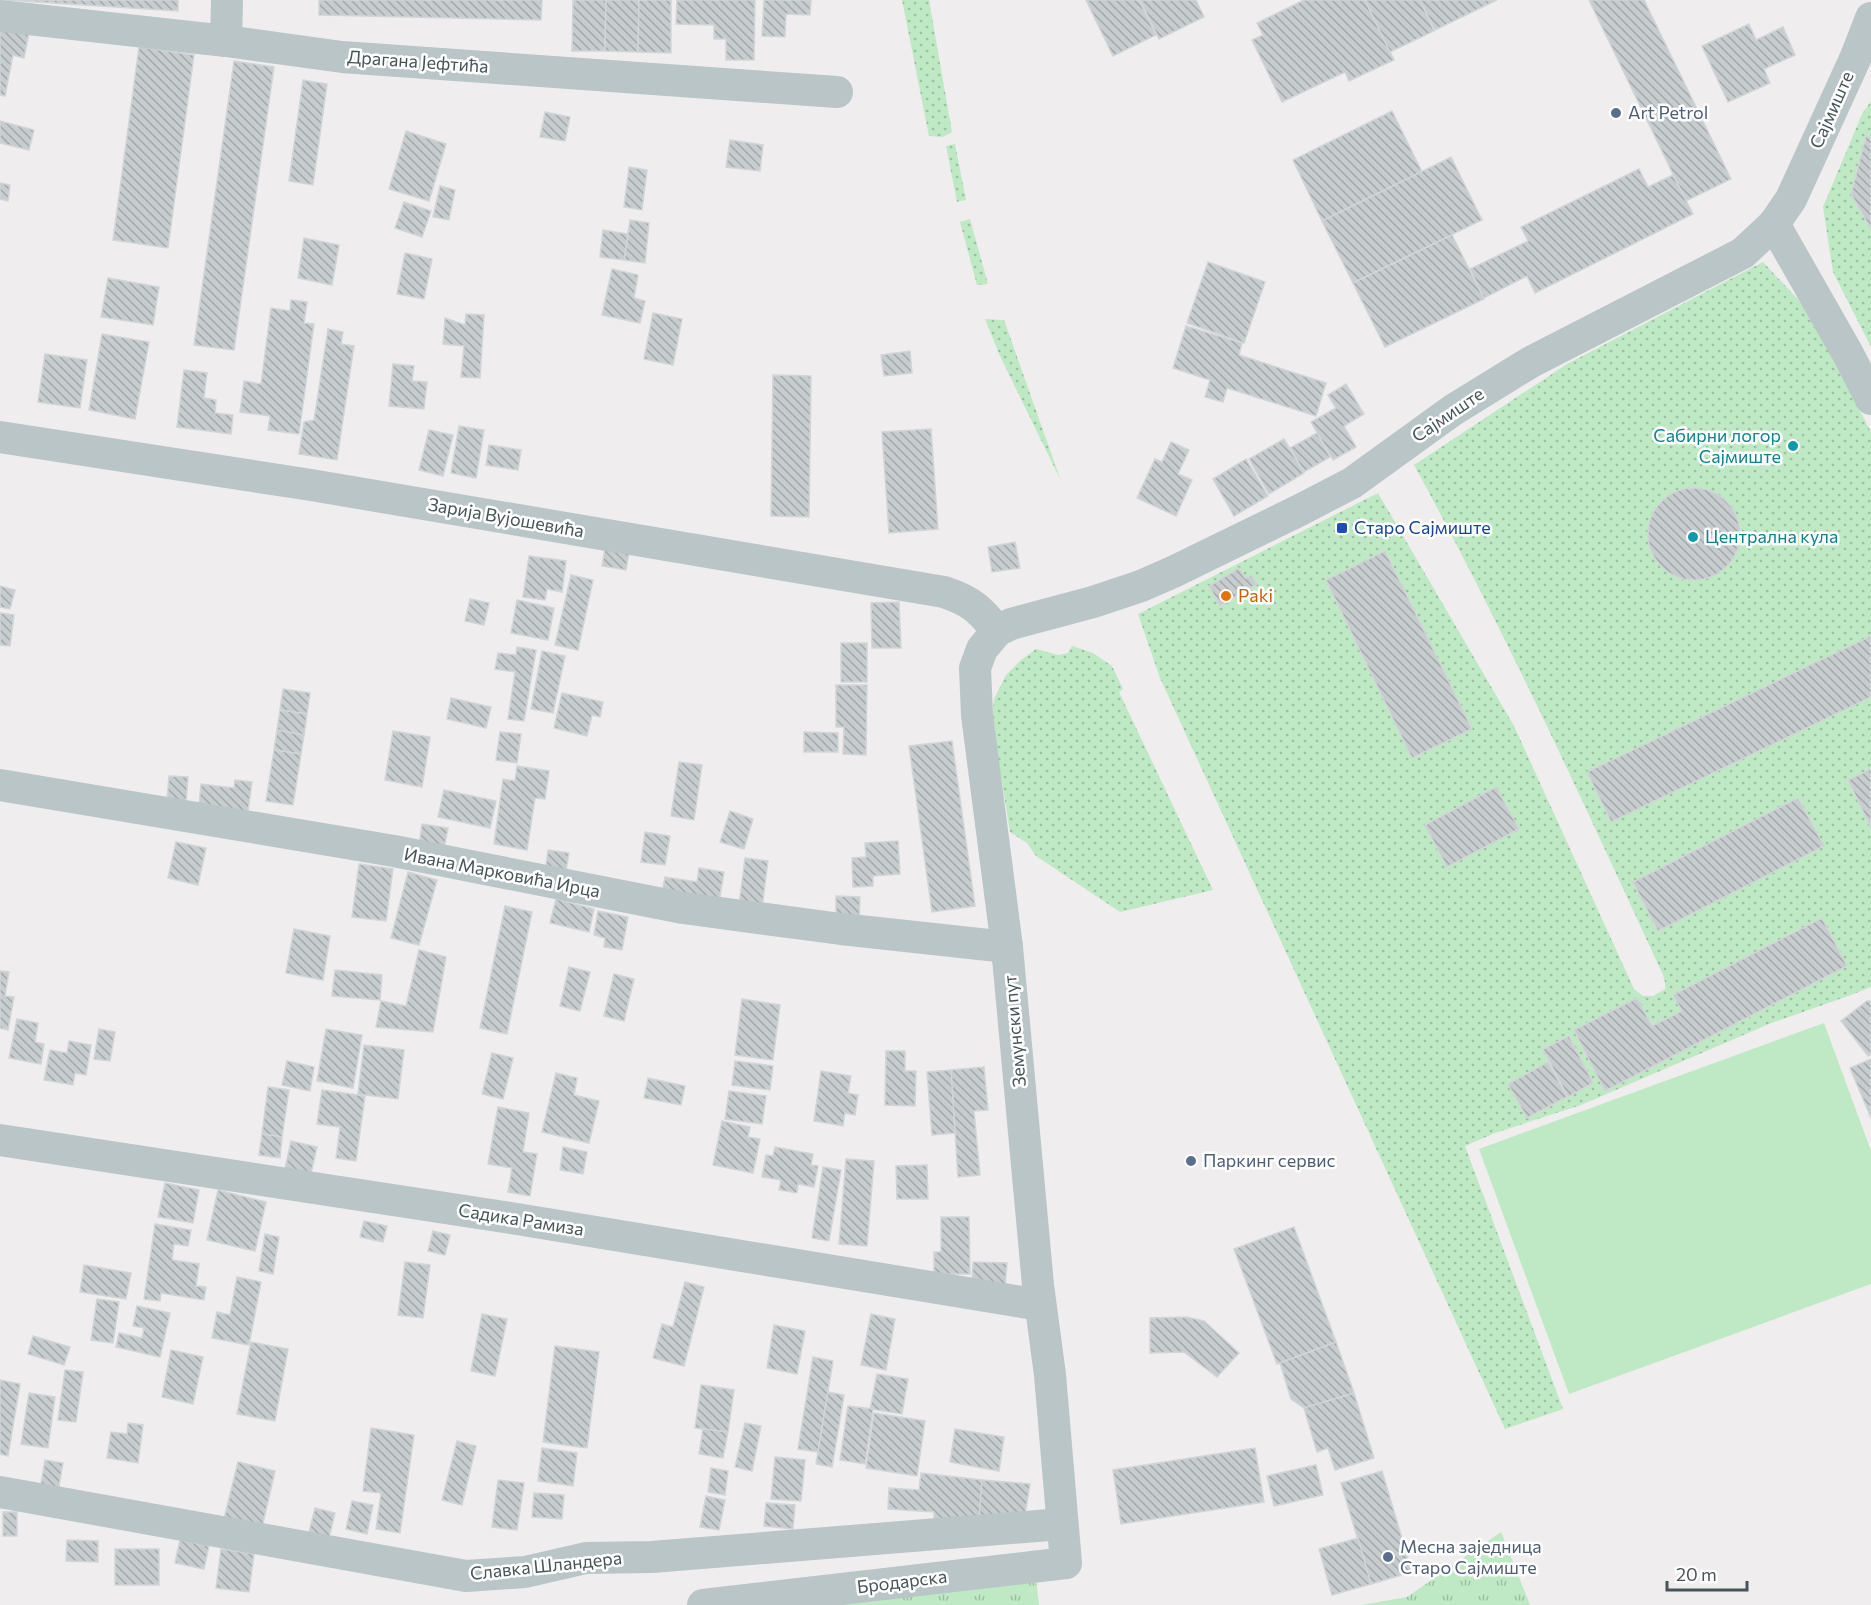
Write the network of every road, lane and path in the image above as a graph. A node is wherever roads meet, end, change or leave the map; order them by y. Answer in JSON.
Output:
{"nodes":[{"id":1,"x":226,"y":0,"type":"edge"},
{"id":2,"x":0,"y":16,"type":"edge"},
{"id":3,"x":1871,"y":18,"type":"edge"},
{"id":4,"x":226,"y":41,"type":"junction"},
{"id":5,"x":1863,"y":57,"type":"edge"},
{"id":6,"x":837,"y":92,"type":"dead end"},
{"id":7,"x":1774,"y":224,"type":"junction"},
{"id":8,"x":1871,"y":399,"type":"edge"},
{"id":9,"x":0,"y":437,"type":"edge"},
{"id":10,"x":998,"y":631,"type":"junction"},
{"id":11,"x":0,"y":785,"type":"edge"},
{"id":12,"x":1007,"y":947,"type":"junction"},
{"id":13,"x":0,"y":1140,"type":"edge"},
{"id":14,"x":1040,"y":1305,"type":"junction"},
{"id":15,"x":0,"y":1492,"type":"edge"},
{"id":16,"x":1062,"y":1524,"type":"junction"},
{"id":17,"x":1066,"y":1563,"type":"joint"},
{"id":18,"x":703,"y":1605,"type":"edge"}],
"edges":[{"from":1,"to":4,"type":"street"},
{"from":2,"to":4,"type":"street","name":"Драгана Јефтића"},
{"from":3,"to":5,"type":"street","name":"Сајмиште"},
{"from":4,"to":6,"type":"street","name":"Драгана Јефтића"},
{"from":5,"to":7,"type":"street","name":"Сајмиште"},
{"from":7,"to":8,"type":"street"},
{"from":7,"to":10,"type":"street","name":"Сајмиште"},
{"from":9,"to":10,"type":"street","name":"Зарија Вујошевића"},
{"from":10,"to":12,"type":"street","name":"Земунски пут"},
{"from":11,"to":12,"type":"street","name":"Ивана Марковића Ирца"},
{"from":12,"to":14,"type":"street","name":"Земунски пут"},
{"from":13,"to":14,"type":"street","name":"Садика Рамиза"},
{"from":14,"to":16,"type":"street","name":"Земунски пут"},
{"from":15,"to":16,"type":"street","name":"Славка Шландера"},
{"from":16,"to":17,"type":"street","name":"Земунски пут"},
{"from":17,"to":18,"type":"street","name":"Бродарска"}]}
